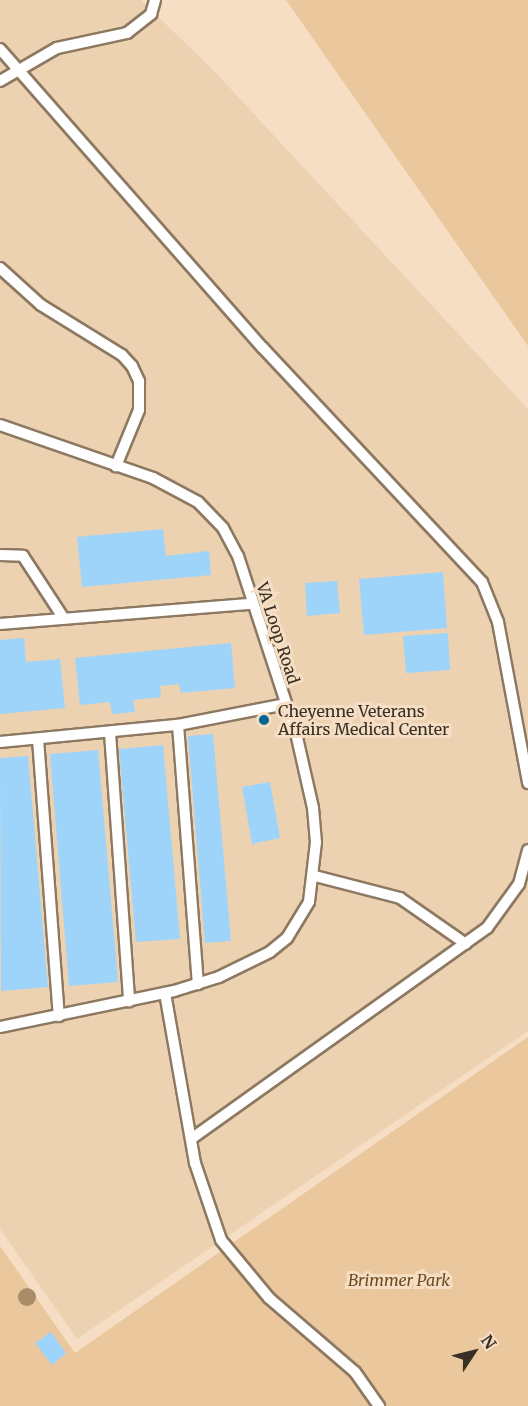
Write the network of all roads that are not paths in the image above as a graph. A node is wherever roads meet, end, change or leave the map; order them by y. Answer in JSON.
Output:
{"nodes":[{"id":1,"x":155,"y":0,"type":"edge"},
{"id":2,"x":0,"y":49,"type":"edge"},
{"id":3,"x":19,"y":69,"type":"junction"},
{"id":4,"x":0,"y":81,"type":"edge"},
{"id":5,"x":0,"y":268,"type":"edge"},
{"id":6,"x":0,"y":425,"type":"edge"},
{"id":7,"x":116,"y":466,"type":"junction"},
{"id":8,"x":0,"y":555,"type":"edge"},
{"id":9,"x":251,"y":604,"type":"junction"},
{"id":10,"x":64,"y":619,"type":"junction"},
{"id":11,"x":0,"y":624,"type":"edge"},
{"id":12,"x":286,"y":704,"type":"junction"},
{"id":13,"x":178,"y":725,"type":"junction"},
{"id":14,"x":110,"y":733,"type":"junction"},
{"id":15,"x":38,"y":739,"type":"junction"},
{"id":16,"x":0,"y":742,"type":"edge"},
{"id":17,"x":528,"y":783,"type":"edge"},
{"id":18,"x":528,"y":850,"type":"edge"},
{"id":19,"x":315,"y":876,"type":"junction"},
{"id":20,"x":466,"y":944,"type":"junction"},
{"id":21,"x":198,"y":984,"type":"junction"},
{"id":22,"x":165,"y":993,"type":"junction"},
{"id":23,"x":129,"y":1001,"type":"junction"},
{"id":24,"x":59,"y":1016,"type":"junction"},
{"id":25,"x":0,"y":1027,"type":"edge"},
{"id":26,"x":191,"y":1139,"type":"junction"},
{"id":27,"x":380,"y":1406,"type":"edge"}],
"edges":[{"from":1,"to":3,"type":"lane"},
{"from":2,"to":3,"type":"lane"},
{"from":3,"to":4,"type":"lane"},
{"from":3,"to":17,"type":"lane"},
{"from":5,"to":7,"type":"lane"},
{"from":6,"to":7,"type":"lane","name":"VA Loop Road"},
{"from":7,"to":9,"type":"lane","name":"VA Loop Road"},
{"from":8,"to":10,"type":"lane"},
{"from":9,"to":10,"type":"lane"},
{"from":9,"to":12,"type":"lane","name":"VA Loop Road"},
{"from":10,"to":11,"type":"lane"},
{"from":12,"to":13,"type":"lane"},
{"from":12,"to":19,"type":"lane","name":"VA Loop Road"},
{"from":13,"to":14,"type":"lane"},
{"from":13,"to":21,"type":"lane"},
{"from":14,"to":15,"type":"lane"},
{"from":14,"to":23,"type":"lane"},
{"from":15,"to":16,"type":"lane"},
{"from":15,"to":24,"type":"lane"},
{"from":18,"to":20,"type":"lane"},
{"from":19,"to":20,"type":"lane"},
{"from":19,"to":21,"type":"lane","name":"VA Loop Road"},
{"from":20,"to":26,"type":"lane"},
{"from":21,"to":22,"type":"lane","name":"VA Loop Road"},
{"from":22,"to":23,"type":"lane","name":"VA Loop Road"},
{"from":22,"to":26,"type":"lane"},
{"from":23,"to":24,"type":"lane","name":"VA Loop Road"},
{"from":24,"to":25,"type":"lane","name":"VA Loop Road"},
{"from":26,"to":27,"type":"lane"}]}
